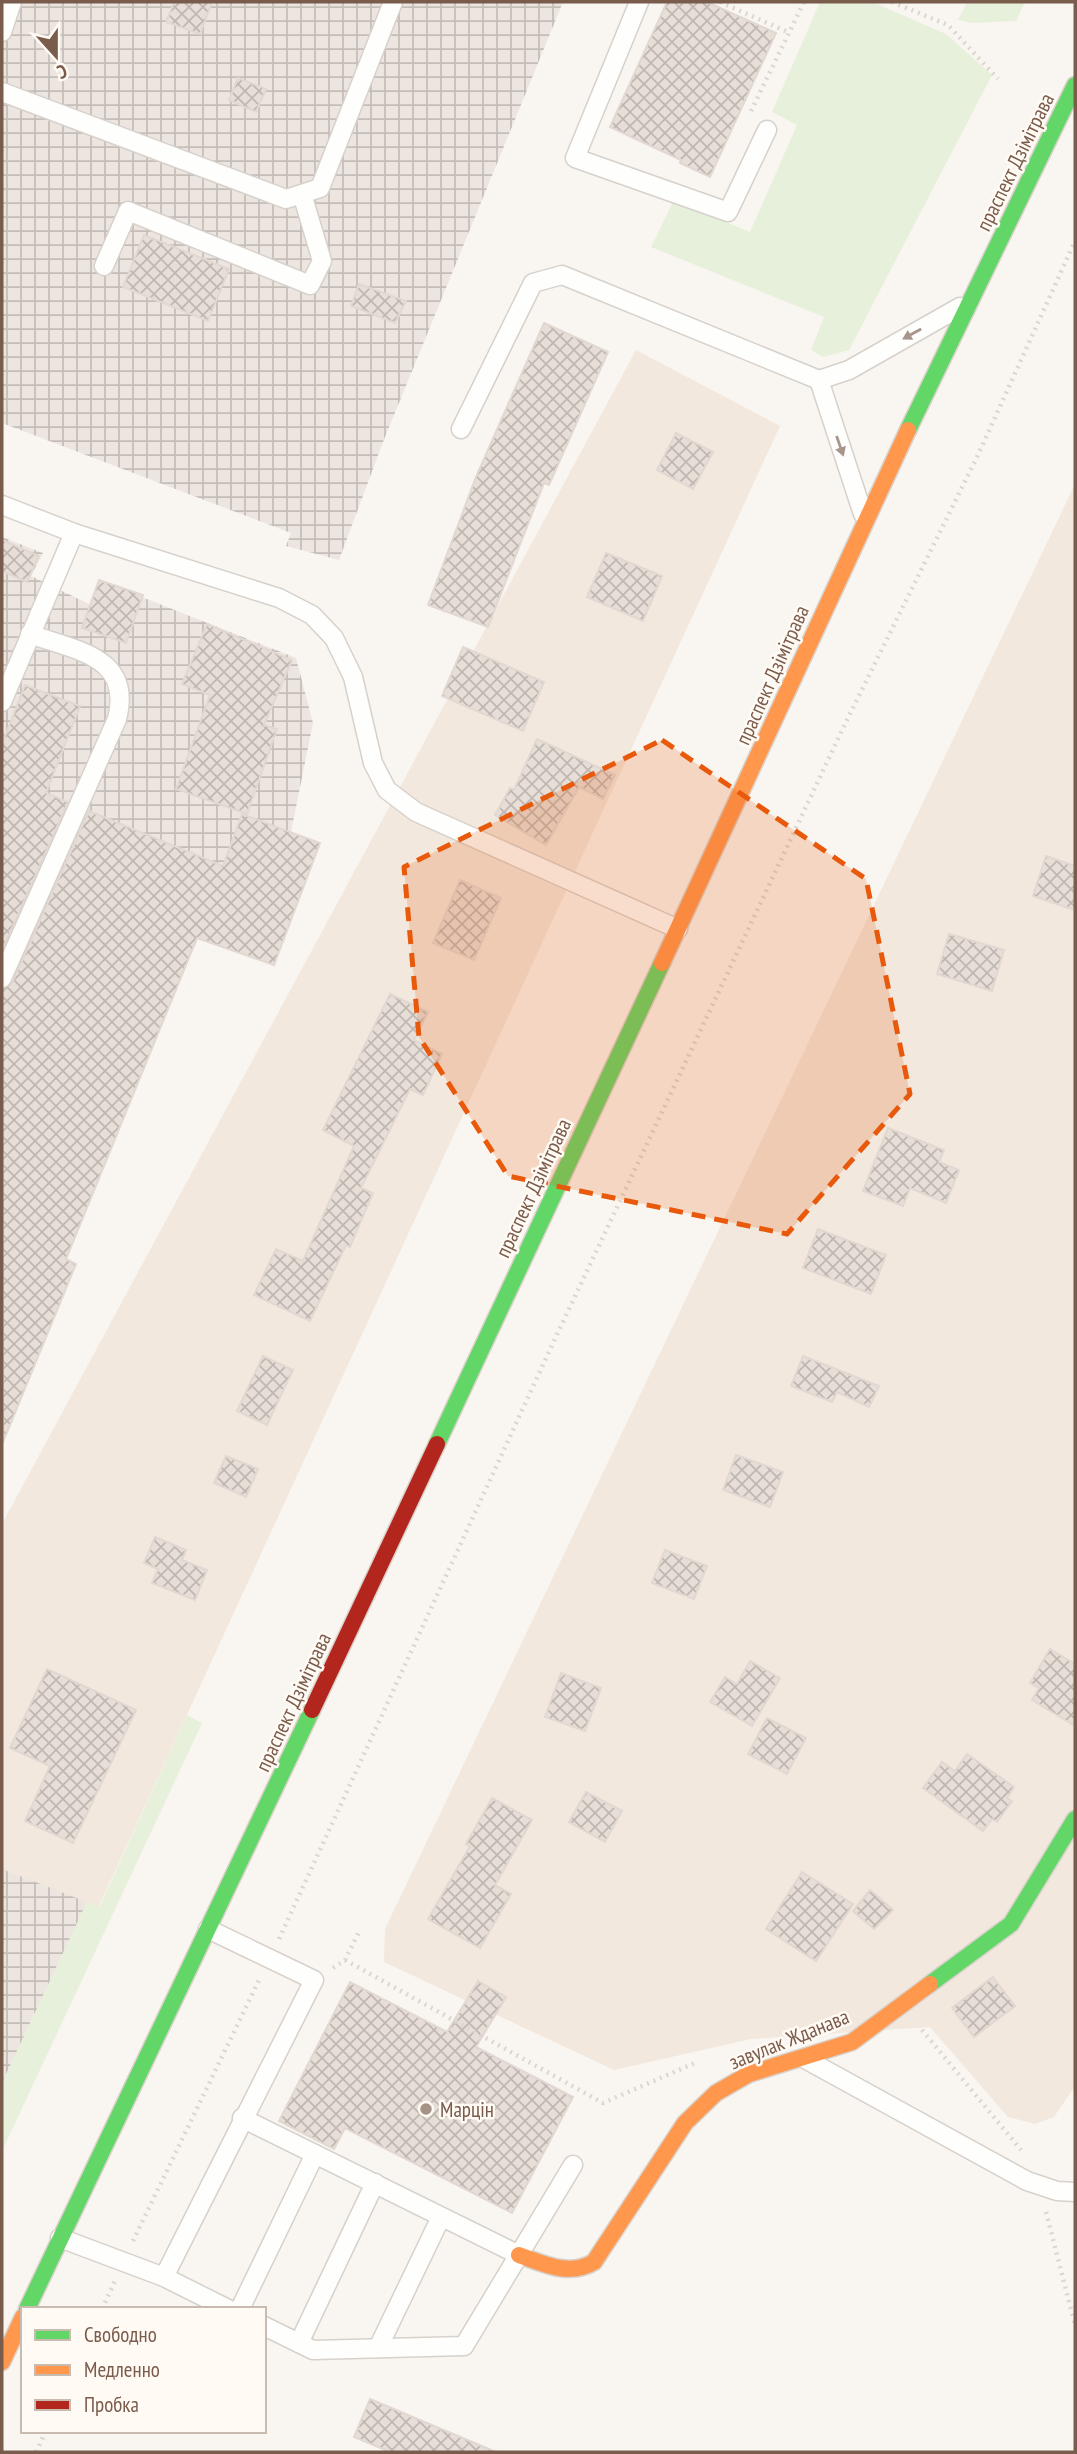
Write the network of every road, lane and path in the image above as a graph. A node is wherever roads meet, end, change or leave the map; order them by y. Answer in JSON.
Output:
{"nodes":[{"id":1,"x":12,"y":2,"type":"edge"},
{"id":2,"x":393,"y":2,"type":"edge"},
{"id":3,"x":639,"y":2,"type":"edge"},
{"id":4,"x":720,"y":2,"type":"edge"},
{"id":5,"x":804,"y":2,"type":"edge"},
{"id":6,"x":892,"y":2,"type":"edge"},
{"id":7,"x":2,"y":32,"type":"edge"},
{"id":8,"x":790,"y":33,"type":"junction"},
{"id":9,"x":998,"y":79,"type":"dead end"},
{"id":10,"x":1075,"y":85,"type":"edge"},
{"id":11,"x":2,"y":92,"type":"edge"},
{"id":12,"x":767,"y":130,"type":"joint"},
{"id":13,"x":302,"y":194,"type":"junction"},
{"id":14,"x":1075,"y":241,"type":"edge"},
{"id":15,"x":104,"y":265,"type":"dead end"},
{"id":16,"x":972,"y":300,"type":"junction"},
{"id":17,"x":819,"y":380,"type":"junction"},
{"id":18,"x":461,"y":429,"type":"dead end"},
{"id":19,"x":2,"y":505,"type":"edge"},
{"id":20,"x":864,"y":519,"type":"junction"},
{"id":21,"x":74,"y":533,"type":"junction"},
{"id":22,"x":30,"y":634,"type":"junction"},
{"id":23,"x":2,"y":702,"type":"edge"},
{"id":24,"x":678,"y":929,"type":"junction"},
{"id":25,"x":2,"y":978,"type":"edge"},
{"id":26,"x":1075,"y":1819,"type":"edge"},
{"id":27,"x":208,"y":1929,"type":"junction"},
{"id":28,"x":360,"y":1930,"type":"dead end"},
{"id":29,"x":271,"y":1957,"type":"junction"},
{"id":30,"x":345,"y":1960,"type":"junction"},
{"id":31,"x":314,"y":1980,"type":"junction"},
{"id":32,"x":804,"y":2058,"type":"junction"},
{"id":33,"x":699,"y":2061,"type":"dead end"},
{"id":34,"x":243,"y":2118,"type":"junction"},
{"id":35,"x":316,"y":2154,"type":"junction"},
{"id":36,"x":573,"y":2165,"type":"dead end"},
{"id":37,"x":375,"y":2183,"type":"junction"},
{"id":38,"x":1075,"y":2192,"type":"edge"},
{"id":39,"x":441,"y":2217,"type":"junction"},
{"id":40,"x":60,"y":2238,"type":"junction"},
{"id":41,"x":519,"y":2255,"type":"junction"},
{"id":42,"x":124,"y":2261,"type":"junction"},
{"id":43,"x":164,"y":2277,"type":"junction"},
{"id":44,"x":28,"y":2307,"type":"edge"},
{"id":45,"x":103,"y":2307,"type":"edge"},
{"id":46,"x":224,"y":2307,"type":"edge"},
{"id":47,"x":241,"y":2307,"type":"edge"},
{"id":48,"x":21,"y":2321,"type":"edge"},
{"id":49,"x":266,"y":2327,"type":"edge"},
{"id":50,"x":299,"y":2343,"type":"junction"},
{"id":51,"x":378,"y":2348,"type":"junction"},
{"id":52,"x":2,"y":2362,"type":"edge"},
{"id":53,"x":45,"y":2433,"type":"edge"},
{"id":54,"x":36,"y":2452,"type":"edge"}],
"edges":[{"from":1,"to":7,"type":"lane"},
{"from":2,"to":13,"type":"lane"},
{"from":3,"to":12,"type":"lane"},
{"from":4,"to":8,"type":"path"},
{"from":5,"to":8,"type":"path"},
{"from":6,"to":9,"type":"path"},
{"from":8,"to":12,"type":"path"},
{"from":10,"to":16,"type":"main road","name":"праспект Дзімітрава"},
{"from":11,"to":13,"type":"lane"},
{"from":13,"to":15,"type":"lane"},
{"from":14,"to":29,"type":"path"},
{"from":16,"to":17,"type":"lane","one_way":true},
{"from":16,"to":20,"type":"main road","name":"праспект Дзімітрава"},
{"from":17,"to":18,"type":"lane"},
{"from":17,"to":20,"type":"lane","one_way":true},
{"from":19,"to":21,"type":"lane"},
{"from":20,"to":24,"type":"main road","name":"праспект Дзімітрава"},
{"from":21,"to":22,"type":"lane"},
{"from":21,"to":24,"type":"lane"},
{"from":22,"to":23,"type":"lane"},
{"from":22,"to":25,"type":"lane"},
{"from":24,"to":27,"type":"main road","name":"праспект Дзімітрава"},
{"from":26,"to":32,"type":"main road","name":"завулак Жданава"},
{"from":27,"to":29,"type":"lane"},
{"from":27,"to":40,"type":"main road","name":"праспект Дзімітрава"},
{"from":28,"to":30,"type":"path"},
{"from":29,"to":31,"type":"lane"},
{"from":29,"to":42,"type":"path"},
{"from":30,"to":31,"type":"path"},
{"from":30,"to":33,"type":"path"},
{"from":31,"to":34,"type":"lane"},
{"from":32,"to":38,"type":"lane"},
{"from":32,"to":41,"type":"main road","name":"завулак Жданава"},
{"from":34,"to":35,"type":"lane"},
{"from":34,"to":43,"type":"lane"},
{"from":35,"to":37,"type":"lane"},
{"from":35,"to":47,"type":"lane"},
{"from":36,"to":41,"type":"lane"},
{"from":37,"to":39,"type":"lane"},
{"from":37,"to":50,"type":"lane"},
{"from":39,"to":41,"type":"lane"},
{"from":39,"to":51,"type":"lane"},
{"from":40,"to":42,"type":"lane"},
{"from":40,"to":44,"type":"main road","name":"праспект Дзімітрава"},
{"from":41,"to":51,"type":"lane"},
{"from":42,"to":43,"type":"lane"},
{"from":42,"to":45,"type":"path"},
{"from":43,"to":46,"type":"lane"},
{"from":48,"to":52,"type":"main road"},
{"from":49,"to":50,"type":"lane"},
{"from":50,"to":51,"type":"lane"},
{"from":53,"to":54,"type":"path"}]}
